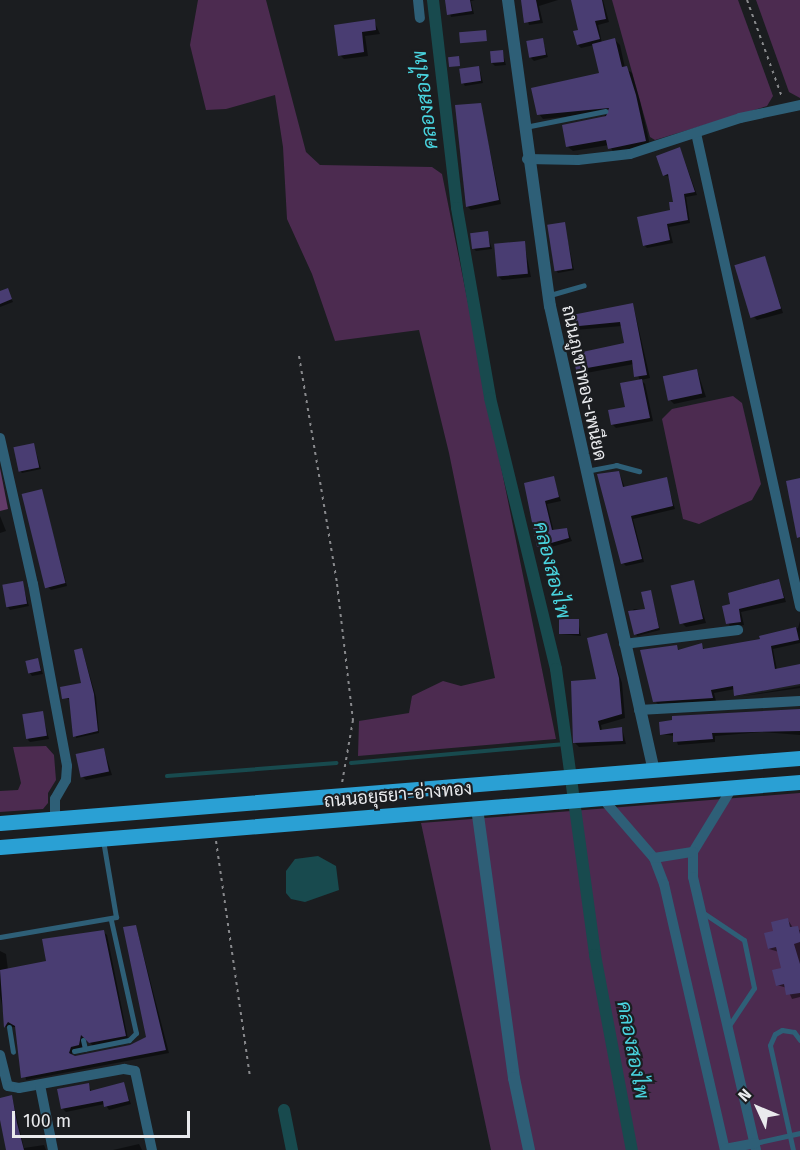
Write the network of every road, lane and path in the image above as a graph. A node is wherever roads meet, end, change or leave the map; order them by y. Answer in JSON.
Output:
{"nodes":[{"id":1,"x":418,"y":0,"type":"edge"},
{"id":2,"x":508,"y":0,"type":"edge"},
{"id":3,"x":747,"y":0,"type":"edge"},
{"id":4,"x":420,"y":18,"type":"dead end"},
{"id":5,"x":800,"y":105,"type":"edge"},
{"id":6,"x":786,"y":108,"type":"junction"},
{"id":7,"x":605,"y":111,"type":"dead end"},
{"id":8,"x":523,"y":128,"type":"junction"},
{"id":9,"x":696,"y":133,"type":"junction"},
{"id":10,"x":527,"y":159,"type":"junction"},
{"id":11,"x":584,"y":285,"type":"dead end"},
{"id":12,"x":548,"y":295,"type":"junction"},
{"id":13,"x":299,"y":356,"type":"dead end"},
{"id":14,"x":0,"y":438,"type":"edge"},
{"id":15,"x":584,"y":471,"type":"junction"},
{"id":16,"x":639,"y":471,"type":"dead end"},
{"id":17,"x":800,"y":607,"type":"edge"},
{"id":18,"x":738,"y":630,"type":"dead end"},
{"id":19,"x":624,"y":644,"type":"junction"},
{"id":20,"x":800,"y":701,"type":"edge"},
{"id":21,"x":639,"y":710,"type":"junction"},
{"id":22,"x":800,"y":758,"type":"edge"},
{"id":23,"x":653,"y":768,"type":"junction"},
{"id":24,"x":800,"y":782,"type":"edge"},
{"id":25,"x":732,"y":788,"type":"junction"},
{"id":26,"x":341,"y":795,"type":"junction"},
{"id":27,"x":603,"y":799,"type":"junction"},
{"id":28,"x":477,"y":808,"type":"junction"},
{"id":29,"x":160,"y":810,"type":"junction"},
{"id":30,"x":55,"y":819,"type":"junction"},
{"id":31,"x":0,"y":823,"type":"edge"},
{"id":32,"x":215,"y":830,"type":"junction"},
{"id":33,"x":162,"y":834,"type":"junction"},
{"id":34,"x":103,"y":839,"type":"junction"},
{"id":35,"x":0,"y":847,"type":"edge"},
{"id":36,"x":693,"y":852,"type":"junction"},
{"id":37,"x":654,"y":858,"type":"junction"},
{"id":38,"x":701,"y":911,"type":"junction"},
{"id":39,"x":111,"y":920,"type":"junction"},
{"id":40,"x":0,"y":937,"type":"edge"},
{"id":41,"x":9,"y":1027,"type":"dead end"},
{"id":42,"x":728,"y":1027,"type":"junction"},
{"id":43,"x":83,"y":1040,"type":"dead end"},
{"id":44,"x":800,"y":1040,"type":"edge"},
{"id":45,"x":85,"y":1049,"type":"junction"},
{"id":46,"x":13,"y":1052,"type":"dead end"},
{"id":47,"x":74,"y":1052,"type":"dead end"},
{"id":48,"x":0,"y":1055,"type":"edge"},
{"id":49,"x":250,"y":1077,"type":"dead end"},
{"id":50,"x":40,"y":1085,"type":"junction"},
{"id":51,"x":800,"y":1133,"type":"edge"},
{"id":52,"x":790,"y":1135,"type":"junction"},
{"id":53,"x":755,"y":1147,"type":"edge"},
{"id":54,"x":53,"y":1150,"type":"edge"},
{"id":55,"x":152,"y":1150,"type":"edge"},
{"id":56,"x":529,"y":1150,"type":"edge"},
{"id":57,"x":725,"y":1150,"type":"edge"},
{"id":58,"x":793,"y":1150,"type":"edge"}],
"edges":[{"from":1,"to":4,"type":"street"},
{"from":2,"to":8,"type":"street","name":"ถนนภูเขาทอง-เพนียด"},
{"from":3,"to":6,"type":"path"},
{"from":5,"to":6,"type":"street"},
{"from":6,"to":9,"type":"street"},
{"from":7,"to":8,"type":"lane"},
{"from":8,"to":10,"type":"street","name":"ถนนภูเขาทอง-เพนียด"},
{"from":9,"to":10,"type":"street"},
{"from":9,"to":17,"type":"street"},
{"from":10,"to":12,"type":"street","name":"ถนนภูเขาทอง-เพนียด"},
{"from":11,"to":12,"type":"lane"},
{"from":12,"to":15,"type":"street","name":"ถนนภูเขาทอง-เพนียด"},
{"from":13,"to":26,"type":"path"},
{"from":14,"to":30,"type":"street"},
{"from":15,"to":16,"type":"lane"},
{"from":15,"to":19,"type":"street","name":"ถนนภูเขาทอง-เพนียด"},
{"from":18,"to":19,"type":"street"},
{"from":19,"to":21,"type":"street","name":"ถนนภูเขาทอง-เพนียด"},
{"from":20,"to":21,"type":"street"},
{"from":21,"to":23,"type":"street","name":"ถนนภูเขาทอง-เพนียด"},
{"from":22,"to":23,"type":"main road","name":"ถนนอยุธยา-อ่างทอง"},
{"from":23,"to":26,"type":"main road","name":"ถนนอยุธยา-อ่างทอง"},
{"from":24,"to":25,"type":"main road","name":"ถนนอยุธยา-อ่างทอง"},
{"from":25,"to":27,"type":"main road","name":"ถนนอยุธยา-อ่างทอง"},
{"from":25,"to":36,"type":"street"},
{"from":26,"to":29,"type":"main road","name":"ถนนอยุธยา-อ่างทอง"},
{"from":27,"to":28,"type":"main road","name":"ถนนอยุธยา-อ่างทอง"},
{"from":27,"to":37,"type":"street"},
{"from":28,"to":32,"type":"main road","name":"ถนนอยุธยา-อ่างทอง"},
{"from":28,"to":56,"type":"street"},
{"from":29,"to":30,"type":"main road","name":"ถนนอยุธยา-อ่างทอง"},
{"from":29,"to":33,"type":"main road"},
{"from":30,"to":31,"type":"main road","name":"ถนนอยุธยา-อ่างทอง"},
{"from":32,"to":33,"type":"main road","name":"ถนนอยุธยา-อ่างทอง"},
{"from":32,"to":49,"type":"path"},
{"from":33,"to":34,"type":"main road","name":"ถนนอยุธยา-อ่างทอง"},
{"from":34,"to":35,"type":"main road","name":"ถนนอยุธยา-อ่างทอง"},
{"from":34,"to":39,"type":"lane"},
{"from":36,"to":37,"type":"street"},
{"from":36,"to":38,"type":"street"},
{"from":37,"to":57,"type":"street"},
{"from":38,"to":42,"type":"street"},
{"from":38,"to":42,"type":"lane"},
{"from":39,"to":40,"type":"lane"},
{"from":39,"to":45,"type":"lane"},
{"from":41,"to":46,"type":"lane"},
{"from":42,"to":53,"type":"street"},
{"from":43,"to":45,"type":"lane"},
{"from":44,"to":52,"type":"lane"},
{"from":45,"to":47,"type":"lane"},
{"from":48,"to":50,"type":"street"},
{"from":50,"to":54,"type":"street"},
{"from":50,"to":55,"type":"street"},
{"from":51,"to":52,"type":"lane"},
{"from":52,"to":53,"type":"lane"},
{"from":52,"to":58,"type":"lane"},
{"from":53,"to":57,"type":"street"}]}
